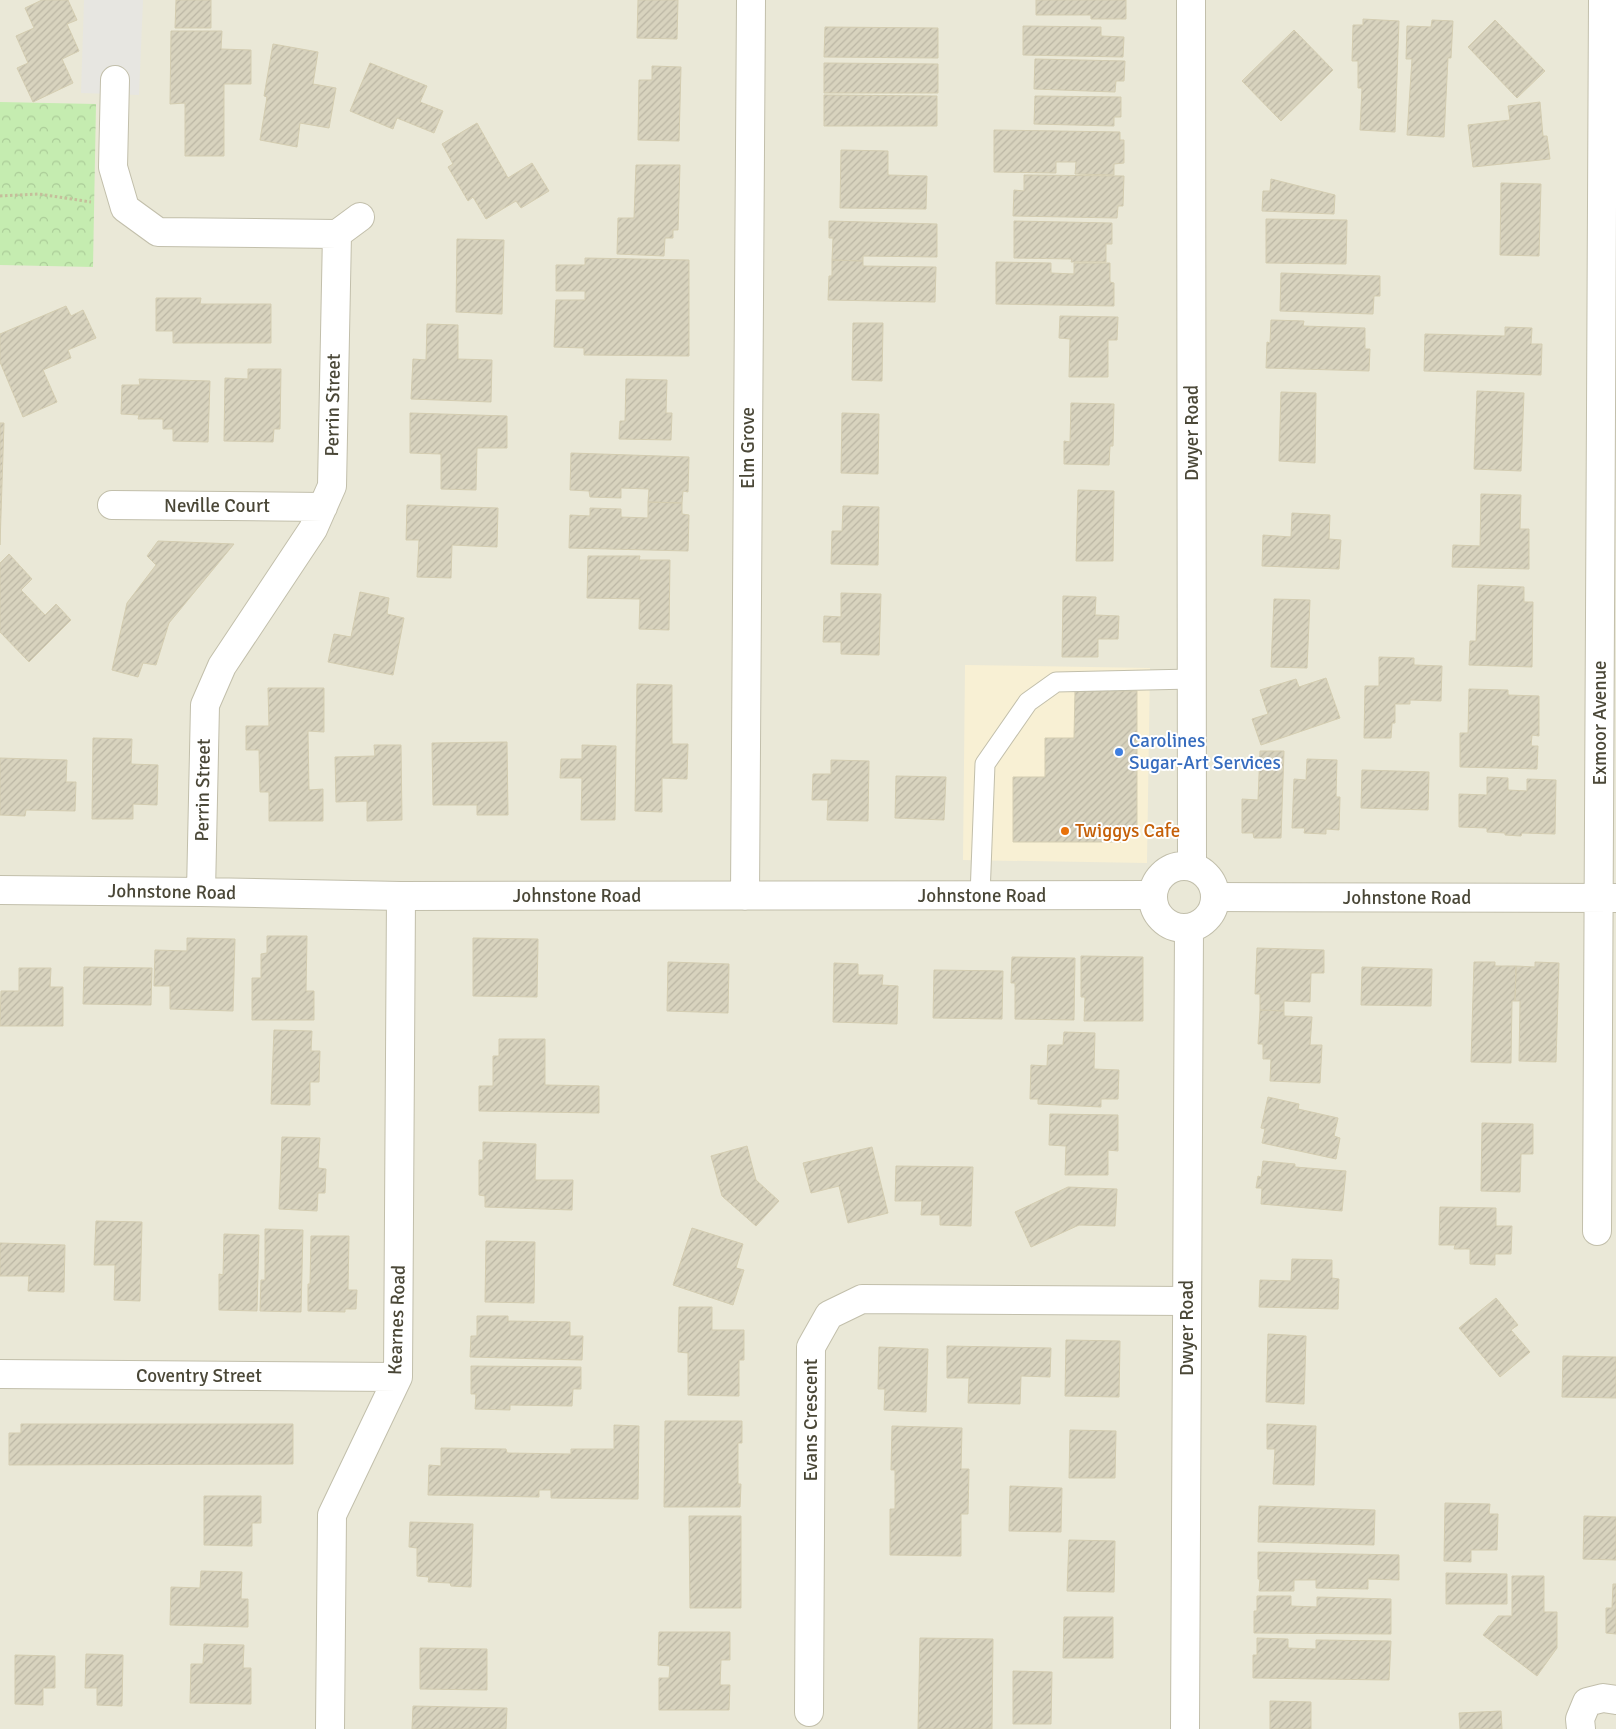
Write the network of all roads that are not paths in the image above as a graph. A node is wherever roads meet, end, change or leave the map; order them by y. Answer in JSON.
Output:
{"nodes":[{"id":1,"x":751,"y":0,"type":"edge"},
{"id":2,"x":1191,"y":0,"type":"edge"},
{"id":3,"x":1603,"y":0,"type":"edge"},
{"id":4,"x":115,"y":80,"type":"dead end"},
{"id":5,"x":360,"y":217,"type":"dead end"},
{"id":6,"x":337,"y":234,"type":"junction"},
{"id":7,"x":1609,"y":399,"type":"edge"},
{"id":8,"x":1609,"y":459,"type":"edge"},
{"id":9,"x":112,"y":505,"type":"dead end"},
{"id":10,"x":323,"y":506,"type":"junction"},
{"id":11,"x":1192,"y":679,"type":"junction"},
{"id":12,"x":1192,"y":866,"type":"junction"},
{"id":13,"x":0,"y":890,"type":"edge"},
{"id":14,"x":201,"y":892,"type":"junction"},
{"id":15,"x":1153,"y":895,"type":"junction"},
{"id":16,"x":401,"y":896,"type":"junction"},
{"id":17,"x":745,"y":896,"type":"junction"},
{"id":18,"x":980,"y":896,"type":"junction"},
{"id":19,"x":1216,"y":897,"type":"junction"},
{"id":20,"x":1608,"y":898,"type":"edge"},
{"id":21,"x":1189,"y":928,"type":"junction"},
{"id":22,"x":1597,"y":1231,"type":"dead end"},
{"id":23,"x":1187,"y":1301,"type":"junction"},
{"id":24,"x":0,"y":1374,"type":"edge"},
{"id":25,"x":398,"y":1377,"type":"junction"},
{"id":26,"x":1616,"y":1700,"type":"edge"},
{"id":27,"x":809,"y":1712,"type":"dead end"},
{"id":28,"x":330,"y":1729,"type":"edge"},
{"id":29,"x":1185,"y":1729,"type":"edge"},
{"id":30,"x":1581,"y":1729,"type":"edge"}],
"edges":[{"from":1,"to":17,"type":"street","name":"Elm Grove"},
{"from":2,"to":11,"type":"street","name":"Dwyer Road"},
{"from":3,"to":7,"type":"street","name":"Exmoor Avenue"},
{"from":4,"to":6,"type":"street"},
{"from":5,"to":6,"type":"street"},
{"from":6,"to":10,"type":"street","name":"Perrin Street"},
{"from":7,"to":8,"type":"street","name":"Exmoor Avenue"},
{"from":8,"to":20,"type":"street","name":"Exmoor Avenue"},
{"from":9,"to":10,"type":"street","name":"Neville Court"},
{"from":10,"to":14,"type":"street","name":"Perrin Street"},
{"from":11,"to":12,"type":"street","name":"Dwyer Road"},
{"from":11,"to":18,"type":"lane"},
{"from":12,"to":15,"type":"street"},
{"from":12,"to":19,"type":"street"},
{"from":13,"to":14,"type":"street","name":"Johnstone Road"},
{"from":14,"to":16,"type":"street","name":"Johnstone Road"},
{"from":15,"to":18,"type":"street","name":"Johnstone Road"},
{"from":15,"to":21,"type":"street"},
{"from":16,"to":17,"type":"street","name":"Johnstone Road"},
{"from":16,"to":25,"type":"street","name":"Kearnes Road"},
{"from":17,"to":18,"type":"street","name":"Johnstone Road"},
{"from":19,"to":20,"type":"street","name":"Johnstone Road"},
{"from":19,"to":21,"type":"street"},
{"from":20,"to":22,"type":"street"},
{"from":21,"to":23,"type":"street","name":"Dwyer Road"},
{"from":23,"to":27,"type":"street","name":"Evans Crescent"},
{"from":23,"to":29,"type":"street","name":"Dwyer Road"},
{"from":24,"to":25,"type":"street","name":"Coventry Street"},
{"from":25,"to":28,"type":"street","name":"Kearnes Road"},
{"from":26,"to":30,"type":"street"}]}
